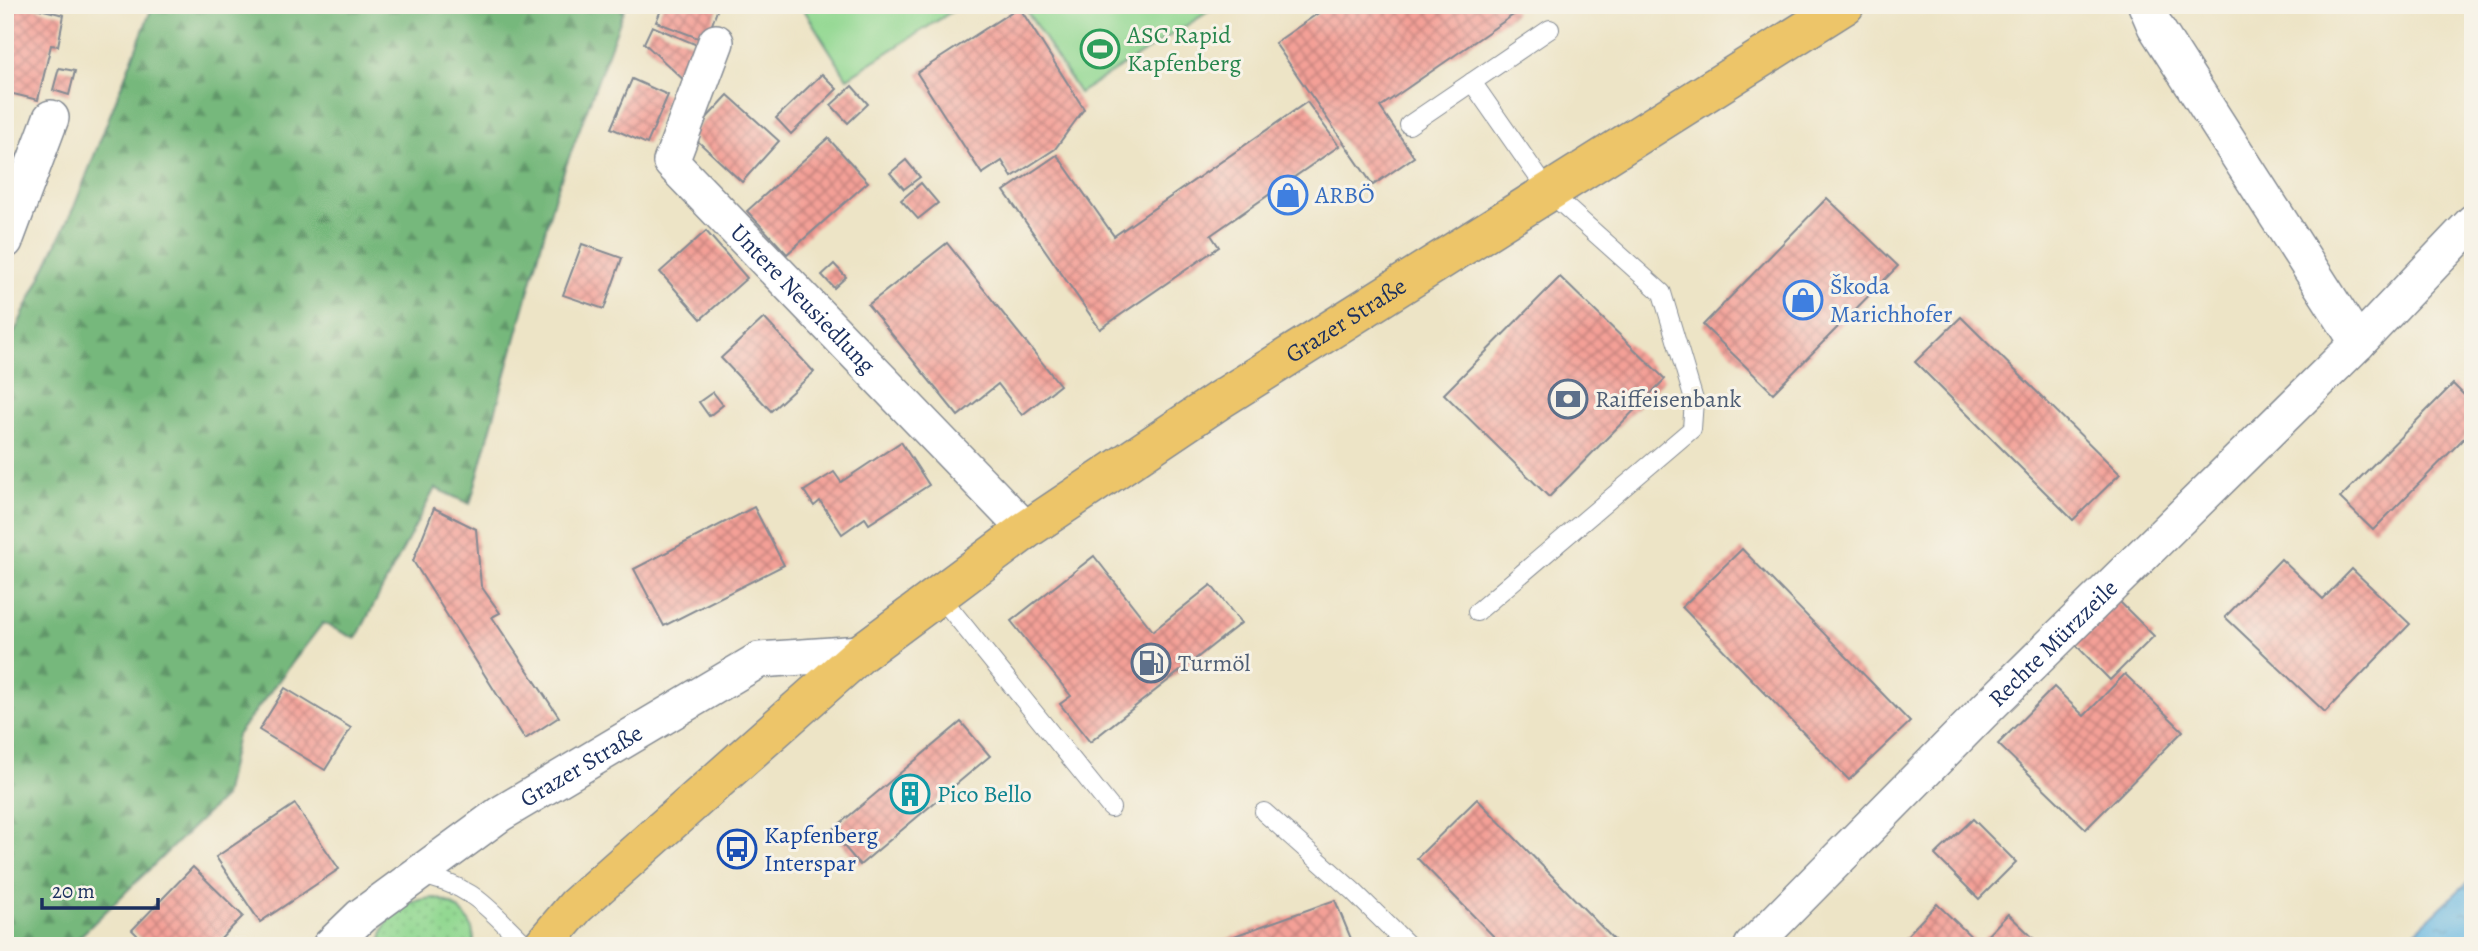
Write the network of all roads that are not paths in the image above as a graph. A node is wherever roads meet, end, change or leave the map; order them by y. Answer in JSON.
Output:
{"nodes":[{"id":1,"x":1844,"y":5,"type":"edge"},
{"id":2,"x":2146,"y":5,"type":"edge"},
{"id":3,"x":1550,"y":29,"type":"dead end"},
{"id":4,"x":716,"y":42,"type":"dead end"},
{"id":5,"x":1472,"y":82,"type":"junction"},
{"id":6,"x":51,"y":118,"type":"dead end"},
{"id":7,"x":1409,"y":125,"type":"dead end"},
{"id":8,"x":1548,"y":191,"type":"junction"},
{"id":9,"x":2473,"y":222,"type":"edge"},
{"id":10,"x":5,"y":241,"type":"edge"},
{"id":11,"x":2358,"y":343,"type":"junction"},
{"id":12,"x":1026,"y":530,"type":"junction"},
{"id":13,"x":939,"y":595,"type":"junction"},
{"id":14,"x":1476,"y":612,"type":"dead end"},
{"id":15,"x":861,"y":653,"type":"junction"},
{"id":16,"x":1111,"y":808,"type":"dead end"},
{"id":17,"x":1264,"y":811,"type":"dead end"},
{"id":18,"x":416,"y":874,"type":"junction"},
{"id":19,"x":358,"y":931,"type":"edge"},
{"id":20,"x":330,"y":946,"type":"edge"},
{"id":21,"x":527,"y":946,"type":"edge"},
{"id":22,"x":542,"y":946,"type":"edge"},
{"id":23,"x":1409,"y":946,"type":"edge"},
{"id":24,"x":1752,"y":946,"type":"edge"}],
"edges":[{"from":1,"to":8,"type":"main road","name":"Grazer Straße"},
{"from":2,"to":11,"type":"street"},
{"from":3,"to":5,"type":"lane"},
{"from":4,"to":12,"type":"street","name":"Untere Neusiedlung"},
{"from":5,"to":7,"type":"lane"},
{"from":5,"to":8,"type":"lane"},
{"from":6,"to":10,"type":"street"},
{"from":8,"to":12,"type":"main road","name":"Grazer Straße"},
{"from":8,"to":14,"type":"lane"},
{"from":9,"to":11,"type":"street","name":"Rechte Mürzzeile"},
{"from":11,"to":24,"type":"street","name":"Rechte Mürzzeile"},
{"from":12,"to":13,"type":"main road","name":"Grazer Straße"},
{"from":13,"to":15,"type":"main road","name":"Grazer Straße"},
{"from":13,"to":16,"type":"lane"},
{"from":15,"to":18,"type":"street","name":"Grazer Straße"},
{"from":15,"to":22,"type":"main road","name":"Grazer Straße"},
{"from":17,"to":23,"type":"lane"},
{"from":18,"to":19,"type":"street","name":"Grazer Straße"},
{"from":18,"to":21,"type":"lane"},
{"from":19,"to":20,"type":"street","name":"Grazer Straße"}]}
